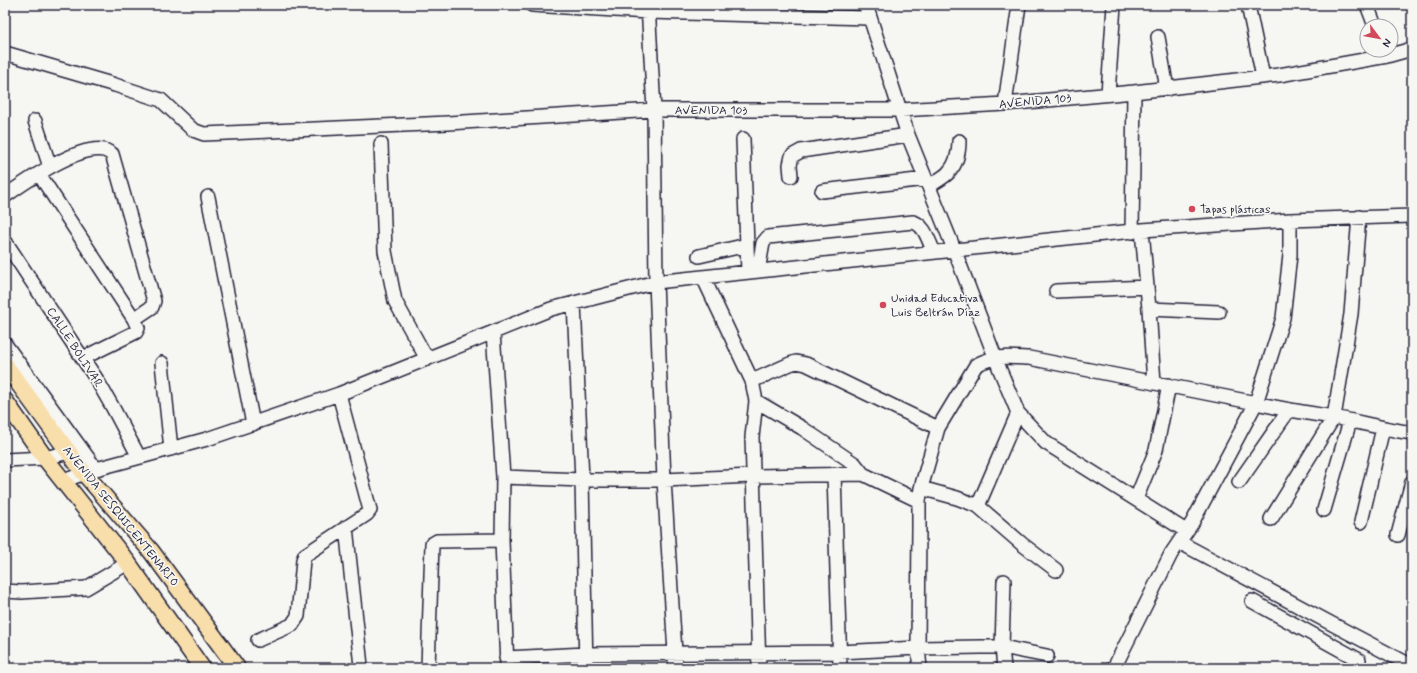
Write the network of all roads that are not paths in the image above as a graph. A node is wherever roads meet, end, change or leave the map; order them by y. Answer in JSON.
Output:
{"nodes":[{"id":1,"x":532,"y":5,"type":"edge"},
{"id":2,"x":866,"y":5,"type":"edge"},
{"id":3,"x":1019,"y":5,"type":"edge"},
{"id":4,"x":1114,"y":5,"type":"edge"},
{"id":5,"x":1248,"y":5,"type":"edge"},
{"id":6,"x":1367,"y":5,"type":"edge"},
{"id":7,"x":648,"y":8,"type":"edge"},
{"id":8,"x":869,"y":18,"type":"junction"},
{"id":9,"x":1372,"y":18,"type":"edge"},
{"id":10,"x":1158,"y":37,"type":"dead end"},
{"id":11,"x":1412,"y":49,"type":"edge"},
{"id":12,"x":1399,"y":51,"type":"edge"},
{"id":13,"x":5,"y":53,"type":"edge"},
{"id":14,"x":1362,"y":58,"type":"edge"},
{"id":15,"x":1263,"y":77,"type":"junction"},
{"id":16,"x":1167,"y":89,"type":"junction"},
{"id":17,"x":1134,"y":92,"type":"junction"},
{"id":18,"x":1108,"y":94,"type":"junction"},
{"id":19,"x":1005,"y":104,"type":"junction"},
{"id":20,"x":654,"y":110,"type":"junction"},
{"id":21,"x":900,"y":110,"type":"junction"},
{"id":22,"x":35,"y":120,"type":"dead end"},
{"id":23,"x":908,"y":135,"type":"junction"},
{"id":24,"x":743,"y":139,"type":"dead end"},
{"id":25,"x":959,"y":141,"type":"dead end"},
{"id":26,"x":381,"y":144,"type":"dead end"},
{"id":27,"x":45,"y":170,"type":"junction"},
{"id":28,"x":791,"y":176,"type":"dead end"},
{"id":29,"x":928,"y":183,"type":"junction"},
{"id":30,"x":822,"y":191,"type":"dead end"},
{"id":31,"x":5,"y":196,"type":"edge"},
{"id":32,"x":208,"y":197,"type":"dead end"},
{"id":33,"x":1412,"y":216,"type":"edge"},
{"id":34,"x":1359,"y":217,"type":"junction"},
{"id":35,"x":1290,"y":220,"type":"junction"},
{"id":36,"x":1137,"y":231,"type":"junction"},
{"id":37,"x":5,"y":241,"type":"edge"},
{"id":38,"x":747,"y":245,"type":"junction"},
{"id":39,"x":954,"y":249,"type":"junction"},
{"id":40,"x":934,"y":252,"type":"junction"},
{"id":41,"x":699,"y":256,"type":"dead end"},
{"id":42,"x":753,"y":271,"type":"junction"},
{"id":43,"x":702,"y":277,"type":"junction"},
{"id":44,"x":656,"y":282,"type":"junction"},
{"id":45,"x":1147,"y":286,"type":"junction"},
{"id":46,"x":1056,"y":291,"type":"dead end"},
{"id":47,"x":574,"y":303,"type":"junction"},
{"id":48,"x":1149,"y":309,"type":"junction"},
{"id":49,"x":1219,"y":312,"type":"dead end"},
{"id":50,"x":134,"y":319,"type":"junction"},
{"id":51,"x":493,"y":332,"type":"junction"},
{"id":52,"x":5,"y":344,"type":"edge"},
{"id":53,"x":995,"y":357,"type":"junction"},
{"id":54,"x":82,"y":358,"type":"junction"},
{"id":55,"x":427,"y":359,"type":"junction"},
{"id":56,"x":162,"y":363,"type":"dead end"},
{"id":57,"x":5,"y":365,"type":"edge"},
{"id":58,"x":752,"y":381,"type":"junction"},
{"id":59,"x":1154,"y":383,"type":"junction"},
{"id":60,"x":1169,"y":385,"type":"junction"},
{"id":61,"x":339,"y":394,"type":"junction"},
{"id":62,"x":5,"y":401,"type":"edge"},
{"id":63,"x":756,"y":401,"type":"junction"},
{"id":64,"x":1256,"y":403,"type":"junction"},
{"id":65,"x":1289,"y":410,"type":"junction"},
{"id":66,"x":1018,"y":413,"type":"junction"},
{"id":67,"x":1334,"y":417,"type":"junction"},
{"id":68,"x":1350,"y":421,"type":"junction"},
{"id":69,"x":253,"y":424,"type":"junction"},
{"id":70,"x":938,"y":428,"type":"junction"},
{"id":71,"x":1383,"y":428,"type":"junction"},
{"id":72,"x":1412,"y":433,"type":"edge"},
{"id":73,"x":171,"y":448,"type":"junction"},
{"id":74,"x":69,"y":452,"type":"junction"},
{"id":75,"x":139,"y":457,"type":"junction"},
{"id":76,"x":44,"y":458,"type":"junction"},
{"id":77,"x":5,"y":460,"type":"edge"},
{"id":78,"x":90,"y":471,"type":"junction"},
{"id":79,"x":834,"y":474,"type":"junction"},
{"id":80,"x":863,"y":474,"type":"junction"},
{"id":81,"x":752,"y":476,"type":"junction"},
{"id":82,"x":503,"y":477,"type":"junction"},
{"id":83,"x":582,"y":480,"type":"junction"},
{"id":84,"x":664,"y":480,"type":"junction"},
{"id":85,"x":63,"y":481,"type":"junction"},
{"id":86,"x":1239,"y":482,"type":"dead end"},
{"id":87,"x":1412,"y":482,"type":"edge"},
{"id":88,"x":920,"y":494,"type":"junction"},
{"id":89,"x":1136,"y":499,"type":"junction"},
{"id":90,"x":978,"y":506,"type":"junction"},
{"id":91,"x":1324,"y":510,"type":"dead end"},
{"id":92,"x":1271,"y":519,"type":"dead end"},
{"id":93,"x":1361,"y":522,"type":"dead end"},
{"id":94,"x":346,"y":527,"type":"junction"},
{"id":95,"x":1398,"y":535,"type":"dead end"},
{"id":96,"x":1182,"y":537,"type":"junction"},
{"id":97,"x":502,"y":540,"type":"junction"},
{"id":98,"x":128,"y":563,"type":"junction"},
{"id":99,"x":1056,"y":570,"type":"dead end"},
{"id":100,"x":1004,"y":581,"type":"dead end"},
{"id":101,"x":5,"y":591,"type":"edge"},
{"id":102,"x":1252,"y":601,"type":"dead end"},
{"id":103,"x":258,"y":640,"type":"dead end"},
{"id":104,"x":1368,"y":643,"type":"junction"},
{"id":105,"x":1002,"y":647,"type":"junction"},
{"id":106,"x":918,"y":648,"type":"junction"},
{"id":107,"x":839,"y":652,"type":"junction"},
{"id":108,"x":758,"y":653,"type":"junction"},
{"id":109,"x":586,"y":654,"type":"junction"},
{"id":110,"x":675,"y":654,"type":"junction"},
{"id":111,"x":1047,"y":656,"type":"dead end"},
{"id":112,"x":506,"y":663,"type":"edge"},
{"id":113,"x":1357,"y":664,"type":"edge"},
{"id":114,"x":361,"y":666,"type":"dead end"},
{"id":115,"x":1412,"y":666,"type":"edge"},
{"id":116,"x":202,"y":668,"type":"edge"},
{"id":117,"x":237,"y":668,"type":"edge"},
{"id":118,"x":428,"y":668,"type":"edge"},
{"id":119,"x":586,"y":668,"type":"edge"},
{"id":120,"x":676,"y":668,"type":"edge"},
{"id":121,"x":759,"y":668,"type":"edge"},
{"id":122,"x":840,"y":668,"type":"edge"},
{"id":123,"x":920,"y":668,"type":"edge"},
{"id":124,"x":1004,"y":668,"type":"edge"},
{"id":125,"x":1114,"y":668,"type":"edge"}],
"edges":[{"from":1,"to":7,"type":"street"},
{"from":2,"to":8,"type":"street"},
{"from":3,"to":19,"type":"street"},
{"from":4,"to":18,"type":"street"},
{"from":5,"to":15,"type":"street"},
{"from":6,"to":9,"type":"street"},
{"from":7,"to":8,"type":"street"},
{"from":7,"to":20,"type":"street"},
{"from":8,"to":21,"type":"street"},
{"from":10,"to":16,"type":"street"},
{"from":11,"to":12,"type":"street","name":"AVENIDA 103"},
{"from":13,"to":20,"type":"street","name":"AVENIDA 103"},
{"from":14,"to":15,"type":"street","name":"AVENIDA 103"},
{"from":15,"to":16,"type":"street","name":"AVENIDA 103"},
{"from":16,"to":17,"type":"street","name":"AVENIDA 103"},
{"from":17,"to":18,"type":"street","name":"AVENIDA 103"},
{"from":17,"to":36,"type":"street"},
{"from":18,"to":19,"type":"street","name":"AVENIDA 103"},
{"from":19,"to":21,"type":"street","name":"AVENIDA 103"},
{"from":20,"to":21,"type":"street","name":"AVENIDA 103"},
{"from":20,"to":44,"type":"street"},
{"from":21,"to":23,"type":"street"},
{"from":22,"to":27,"type":"street"},
{"from":23,"to":28,"type":"street"},
{"from":23,"to":29,"type":"street"},
{"from":24,"to":38,"type":"street"},
{"from":25,"to":29,"type":"street"},
{"from":26,"to":55,"type":"street"},
{"from":27,"to":31,"type":"street"},
{"from":27,"to":50,"type":"street"},
{"from":27,"to":50,"type":"street"},
{"from":29,"to":30,"type":"street"},
{"from":29,"to":39,"type":"street"},
{"from":32,"to":69,"type":"street"},
{"from":33,"to":34,"type":"street"},
{"from":34,"to":35,"type":"street"},
{"from":34,"to":67,"type":"street"},
{"from":35,"to":36,"type":"street"},
{"from":35,"to":64,"type":"street"},
{"from":36,"to":39,"type":"street"},
{"from":36,"to":45,"type":"street"},
{"from":37,"to":54,"type":"street","name":"CALLE BOLIVAR"},
{"from":38,"to":41,"type":"street"},
{"from":38,"to":42,"type":"street"},
{"from":39,"to":40,"type":"street"},
{"from":39,"to":53,"type":"street"},
{"from":40,"to":42,"type":"street"},
{"from":40,"to":42,"type":"street"},
{"from":42,"to":43,"type":"street"},
{"from":43,"to":44,"type":"street"},
{"from":43,"to":58,"type":"street"},
{"from":44,"to":47,"type":"street"},
{"from":44,"to":84,"type":"street"},
{"from":45,"to":46,"type":"street"},
{"from":45,"to":48,"type":"street"},
{"from":47,"to":51,"type":"street"},
{"from":47,"to":83,"type":"street"},
{"from":48,"to":49,"type":"street"},
{"from":48,"to":59,"type":"street"},
{"from":50,"to":54,"type":"street"},
{"from":51,"to":55,"type":"street"},
{"from":51,"to":82,"type":"street"},
{"from":52,"to":78,"type":"street","name":"AVENIDA SESQUICENTENARIO"},
{"from":53,"to":59,"type":"street"},
{"from":53,"to":66,"type":"street"},
{"from":53,"to":70,"type":"street"},
{"from":54,"to":75,"type":"street","name":"CALLE BOLIVAR"},
{"from":55,"to":61,"type":"street"},
{"from":56,"to":73,"type":"street"},
{"from":57,"to":74,"type":"main road","name":"AVENIDA SESQUICENTENARIO"},
{"from":58,"to":63,"type":"street"},
{"from":58,"to":70,"type":"street"},
{"from":59,"to":60,"type":"street"},
{"from":60,"to":64,"type":"street"},
{"from":60,"to":89,"type":"street"},
{"from":61,"to":69,"type":"street"},
{"from":61,"to":94,"type":"street"},
{"from":62,"to":76,"type":"main road","name":"AVENIDA SESQUICENTENARIO"},
{"from":63,"to":80,"type":"street"},
{"from":63,"to":81,"type":"street"},
{"from":64,"to":65,"type":"street"},
{"from":64,"to":96,"type":"street"},
{"from":65,"to":67,"type":"street"},
{"from":65,"to":86,"type":"street"},
{"from":66,"to":89,"type":"street"},
{"from":66,"to":90,"type":"street"},
{"from":67,"to":68,"type":"street"},
{"from":67,"to":92,"type":"street"},
{"from":68,"to":71,"type":"street"},
{"from":68,"to":91,"type":"street"},
{"from":69,"to":73,"type":"street"},
{"from":70,"to":88,"type":"street"},
{"from":71,"to":72,"type":"street"},
{"from":71,"to":93,"type":"street"},
{"from":73,"to":75,"type":"street"},
{"from":74,"to":76,"type":"street"},
{"from":74,"to":78,"type":"main road","name":"AVENIDA SESQUICENTENARIO"},
{"from":75,"to":78,"type":"street"},
{"from":76,"to":77,"type":"street"},
{"from":76,"to":85,"type":"main road","name":"AVENIDA SESQUICENTENARIO"},
{"from":78,"to":85,"type":"street"},
{"from":78,"to":117,"type":"main road","name":"AVENIDA SESQUICENTENARIO"},
{"from":79,"to":80,"type":"street"},
{"from":79,"to":81,"type":"street"},
{"from":79,"to":107,"type":"street"},
{"from":80,"to":88,"type":"street"},
{"from":81,"to":84,"type":"street"},
{"from":81,"to":108,"type":"street"},
{"from":82,"to":83,"type":"street"},
{"from":82,"to":97,"type":"street"},
{"from":83,"to":84,"type":"street"},
{"from":83,"to":109,"type":"street"},
{"from":84,"to":110,"type":"street"},
{"from":85,"to":98,"type":"main road","name":"AVENIDA SESQUICENTENARIO"},
{"from":87,"to":95,"type":"street"},
{"from":88,"to":90,"type":"street"},
{"from":88,"to":106,"type":"street"},
{"from":89,"to":96,"type":"street"},
{"from":90,"to":99,"type":"street"},
{"from":94,"to":103,"type":"street"},
{"from":94,"to":114,"type":"street"},
{"from":96,"to":104,"type":"street"},
{"from":96,"to":125,"type":"street"},
{"from":97,"to":112,"type":"street"},
{"from":97,"to":118,"type":"street"},
{"from":98,"to":101,"type":"street"},
{"from":98,"to":116,"type":"main road","name":"AVENIDA SESQUICENTENARIO"},
{"from":100,"to":105,"type":"street"},
{"from":102,"to":113,"type":"street"},
{"from":104,"to":113,"type":"street"},
{"from":104,"to":115,"type":"street"},
{"from":105,"to":106,"type":"street"},
{"from":105,"to":111,"type":"street"},
{"from":105,"to":124,"type":"street"},
{"from":106,"to":107,"type":"street"},
{"from":106,"to":123,"type":"street"},
{"from":107,"to":108,"type":"street"},
{"from":107,"to":122,"type":"street"},
{"from":108,"to":110,"type":"street"},
{"from":108,"to":121,"type":"street"},
{"from":109,"to":110,"type":"street"},
{"from":109,"to":112,"type":"street"},
{"from":109,"to":119,"type":"street"},
{"from":110,"to":120,"type":"street"}]}
